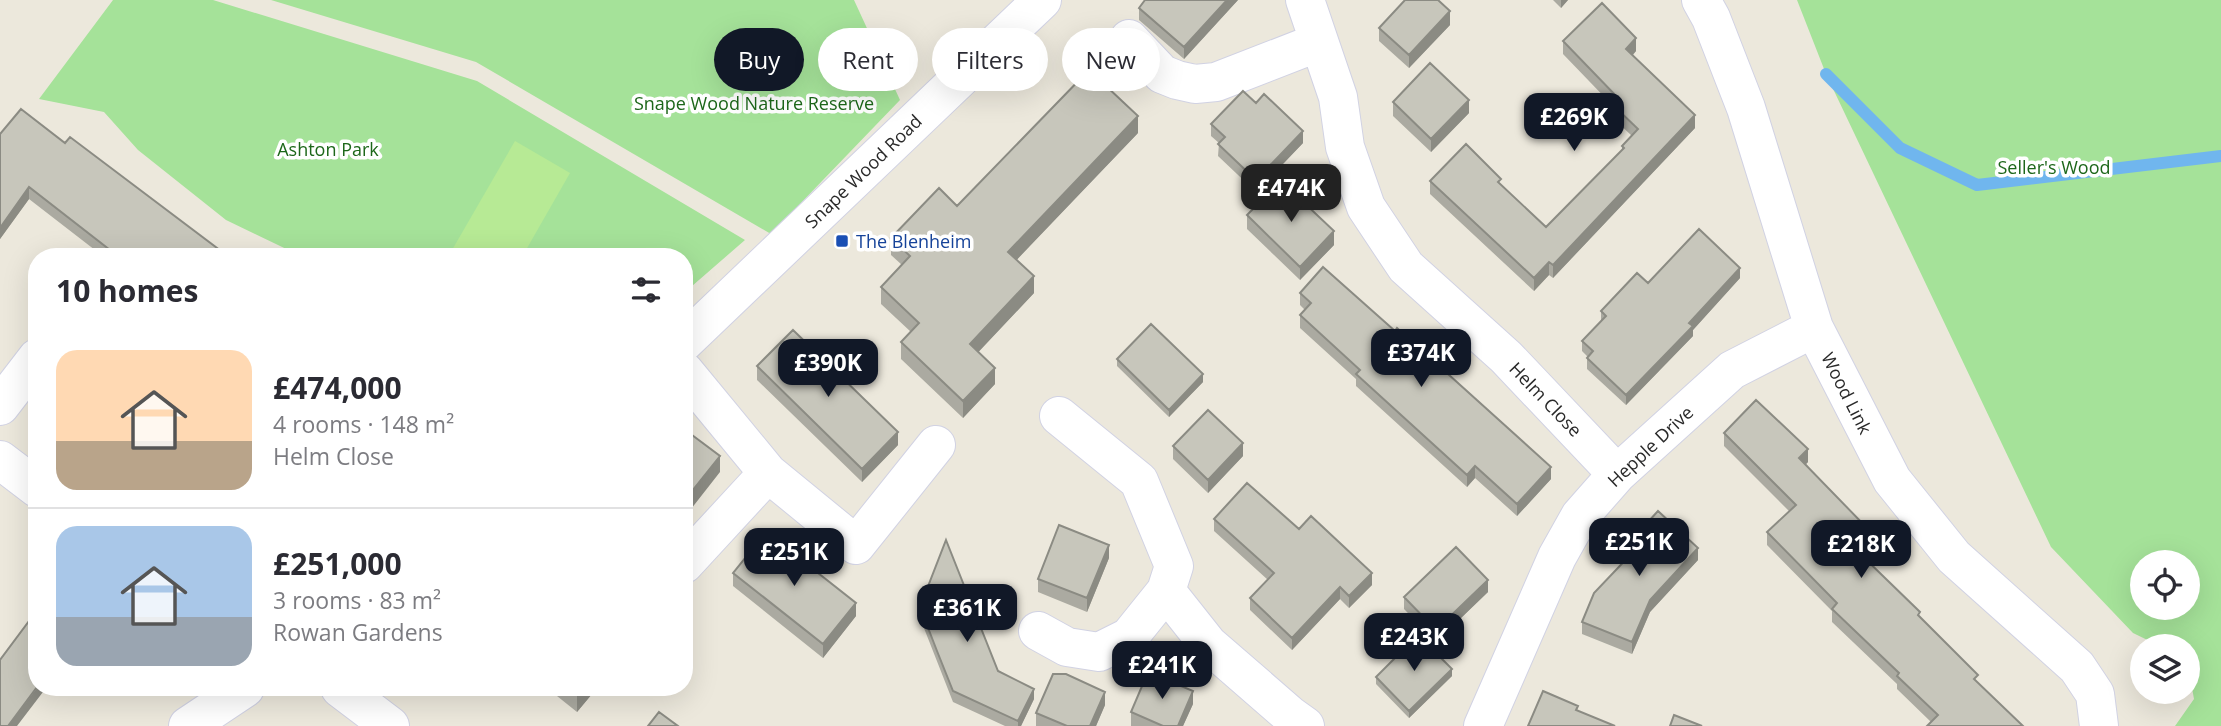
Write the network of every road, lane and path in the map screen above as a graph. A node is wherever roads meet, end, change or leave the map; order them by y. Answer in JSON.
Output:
{"nodes":[{"id":1,"x":1042,"y":0,"type":"edge"},
{"id":2,"x":1305,"y":0,"type":"edge"},
{"id":3,"x":1701,"y":0,"type":"edge"},
{"id":4,"x":1319,"y":42,"type":"junction"},
{"id":5,"x":1160,"y":72,"type":"edge"},
{"id":6,"x":1814,"y":328,"type":"junction"},
{"id":7,"x":693,"y":333,"type":"edge"},
{"id":8,"x":28,"y":370,"type":"edge"},
{"id":9,"x":693,"y":382,"type":"edge"},
{"id":10,"x":0,"y":406,"type":"edge"},
{"id":11,"x":1059,"y":416,"type":"dead end"},
{"id":12,"x":936,"y":445,"type":"dead end"},
{"id":13,"x":0,"y":460,"type":"edge"},
{"id":14,"x":768,"y":473,"type":"junction"},
{"id":15,"x":1617,"y":474,"type":"junction"},
{"id":16,"x":28,"y":481,"type":"edge"},
{"id":17,"x":693,"y":554,"type":"edge"},
{"id":18,"x":1166,"y":591,"type":"junction"},
{"id":19,"x":1038,"y":631,"type":"dead end"},
{"id":20,"x":351,"y":696,"type":"edge"},
{"id":21,"x":2100,"y":723,"type":"edge"},
{"id":22,"x":390,"y":726,"type":"edge"},
{"id":23,"x":1305,"y":726,"type":"edge"},
{"id":24,"x":1483,"y":726,"type":"edge"}],
"edges":[{"from":1,"to":7,"type":"street","name":"Snape Wood Road"},
{"from":2,"to":4,"type":"street","name":"Helm Close"},
{"from":3,"to":6,"type":"street","name":"Wood Link"},
{"from":4,"to":5,"type":"street"},
{"from":4,"to":15,"type":"street","name":"Helm Close"},
{"from":6,"to":15,"type":"street","name":"Hepple Drive"},
{"from":6,"to":21,"type":"street","name":"Wood Link"},
{"from":8,"to":10,"type":"street"},
{"from":9,"to":14,"type":"street"},
{"from":11,"to":18,"type":"street"},
{"from":12,"to":14,"type":"street"},
{"from":13,"to":16,"type":"street"},
{"from":14,"to":17,"type":"street"},
{"from":15,"to":24,"type":"street","name":"Hepple Drive"},
{"from":18,"to":19,"type":"street"},
{"from":18,"to":23,"type":"street"},
{"from":20,"to":22,"type":"street"}]}
